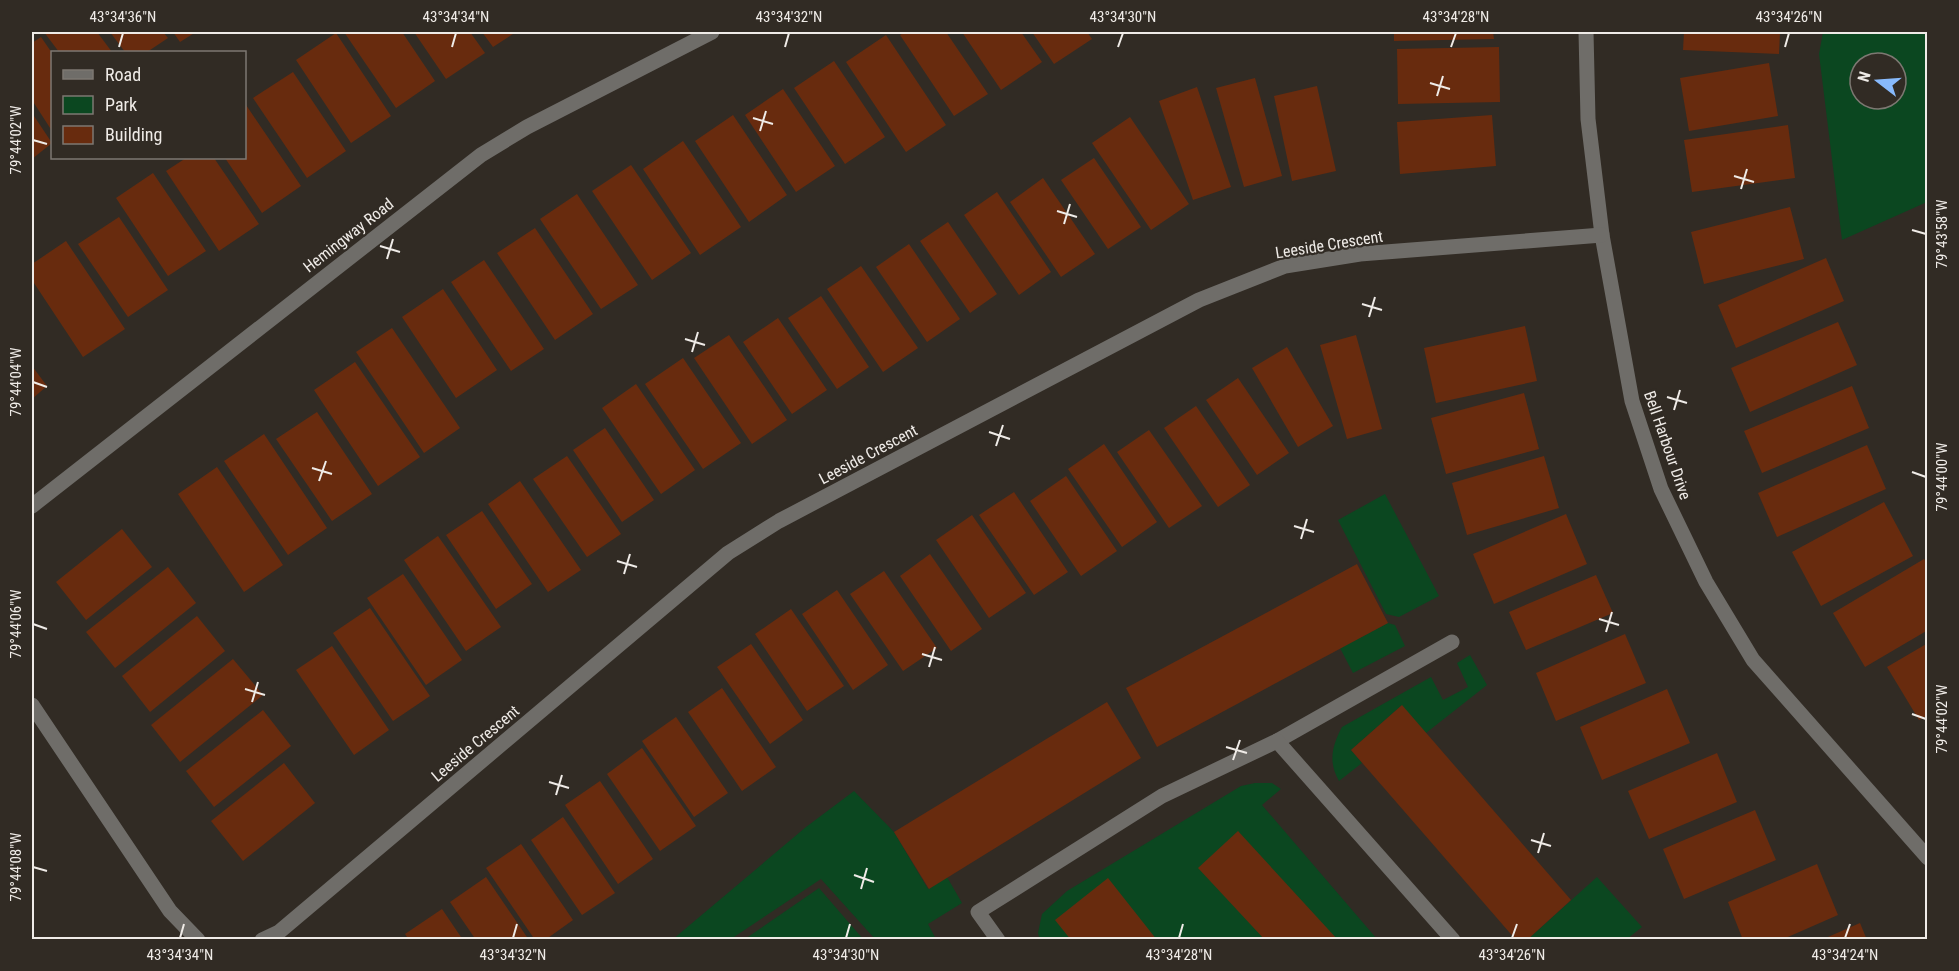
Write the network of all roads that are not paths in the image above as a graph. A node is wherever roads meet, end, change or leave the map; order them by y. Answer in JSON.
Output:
{"nodes":[{"id":1,"x":712,"y":32,"type":"edge"},
{"id":2,"x":1586,"y":32,"type":"edge"},
{"id":3,"x":1602,"y":235,"type":"junction"},
{"id":4,"x":32,"y":506,"type":"edge"},
{"id":5,"x":1452,"y":642,"type":"dead end"},
{"id":6,"x":32,"y":705,"type":"edge"},
{"id":7,"x":1277,"y":741,"type":"junction"},
{"id":8,"x":1928,"y":858,"type":"edge"},
{"id":9,"x":198,"y":939,"type":"edge"},
{"id":10,"x":262,"y":939,"type":"edge"},
{"id":11,"x":998,"y":939,"type":"edge"},
{"id":12,"x":1453,"y":939,"type":"edge"}],
"edges":[{"from":1,"to":4,"type":"street","name":"Hemingway Road"},
{"from":2,"to":3,"type":"street","name":"Bell Harbour Drive"},
{"from":3,"to":8,"type":"street","name":"Bell Harbour Drive"},
{"from":3,"to":10,"type":"street","name":"Leeside Crescent"},
{"from":5,"to":7,"type":"street"},
{"from":6,"to":9,"type":"street"},
{"from":7,"to":11,"type":"street"},
{"from":7,"to":12,"type":"street"}]}
